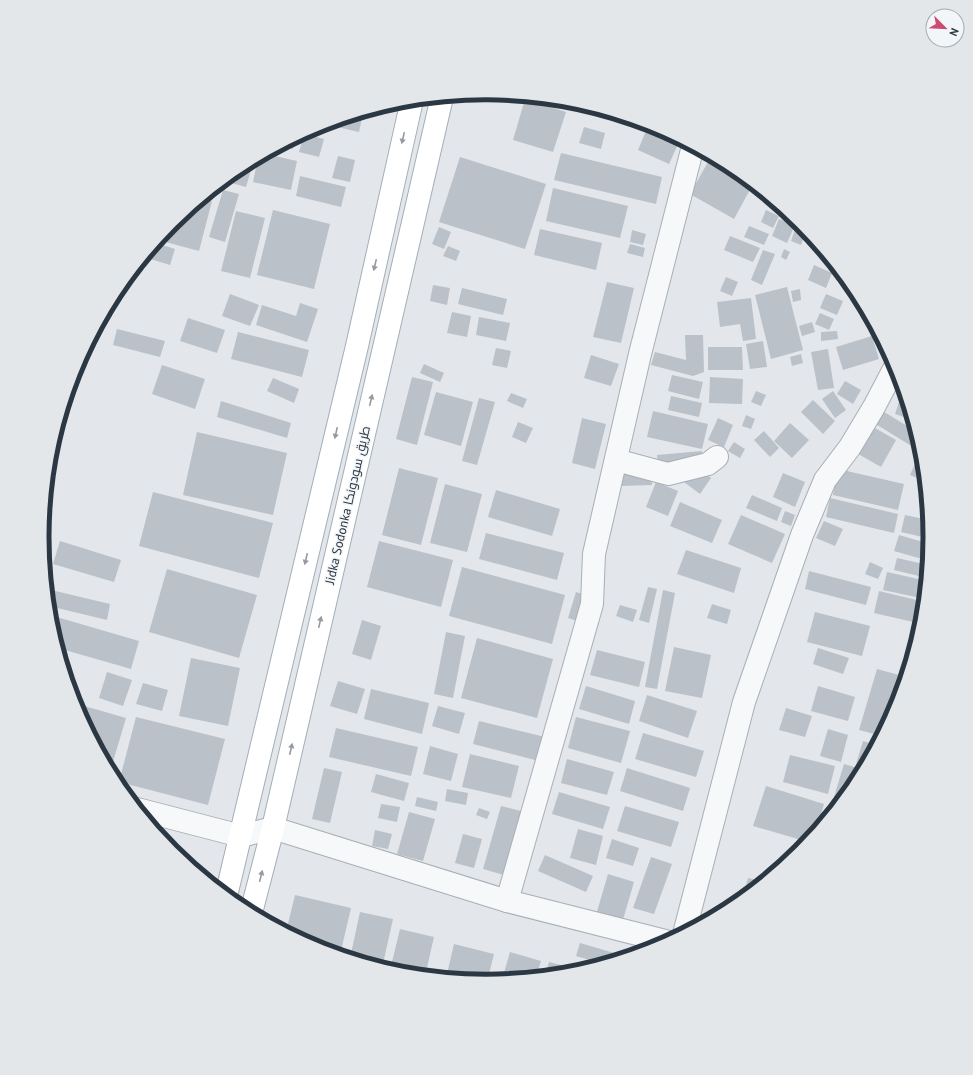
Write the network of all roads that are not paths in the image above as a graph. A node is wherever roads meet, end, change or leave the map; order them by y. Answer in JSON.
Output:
{"nodes":[{"id":1,"x":441,"y":103,"type":"edge"},
{"id":2,"x":411,"y":107,"type":"edge"},
{"id":3,"x":692,"y":151,"type":"edge"},
{"id":4,"x":357,"y":346,"type":"junction"},
{"id":5,"x":382,"y":353,"type":"junction"},
{"id":6,"x":892,"y":373,"type":"edge"},
{"id":7,"x":716,"y":457,"type":"dead end"},
{"id":8,"x":616,"y":460,"type":"junction"},
{"id":9,"x":145,"y":811,"type":"edge"},
{"id":10,"x":272,"y":828,"type":"junction"},
{"id":11,"x":241,"y":836,"type":"junction"},
{"id":12,"x":227,"y":890,"type":"edge"},
{"id":13,"x":508,"y":901,"type":"junction"},
{"id":14,"x":253,"y":907,"type":"edge"},
{"id":15,"x":686,"y":927,"type":"edge"},
{"id":16,"x":659,"y":940,"type":"edge"}],
"edges":[{"from":1,"to":5,"type":"main road","name":"Jidka Sodonka طريق سودونكا"},
{"from":2,"to":4,"type":"main road","name":"Jidka Sodonka طريق سودونكا","one_way":true},
{"from":3,"to":8,"type":"street"},
{"from":4,"to":5,"type":"main road"},
{"from":4,"to":11,"type":"main road","name":"Jidka Sodonka طريق سودونكا","one_way":true},
{"from":10,"to":5,"type":"main road","name":"Jidka Sodonka طريق سودونكا","one_way":true},
{"from":6,"to":15,"type":"street"},
{"from":7,"to":8,"type":"street"},
{"from":8,"to":13,"type":"street"},
{"from":9,"to":11,"type":"street"},
{"from":10,"to":11,"type":"street"},
{"from":10,"to":13,"type":"street"},
{"from":14,"to":10,"type":"main road","name":"Jidka Sodonka طريق سودونكا","one_way":true},
{"from":11,"to":12,"type":"main road","name":"Jidka Sodonka طريق سودونكا"},
{"from":13,"to":16,"type":"street"}]}
